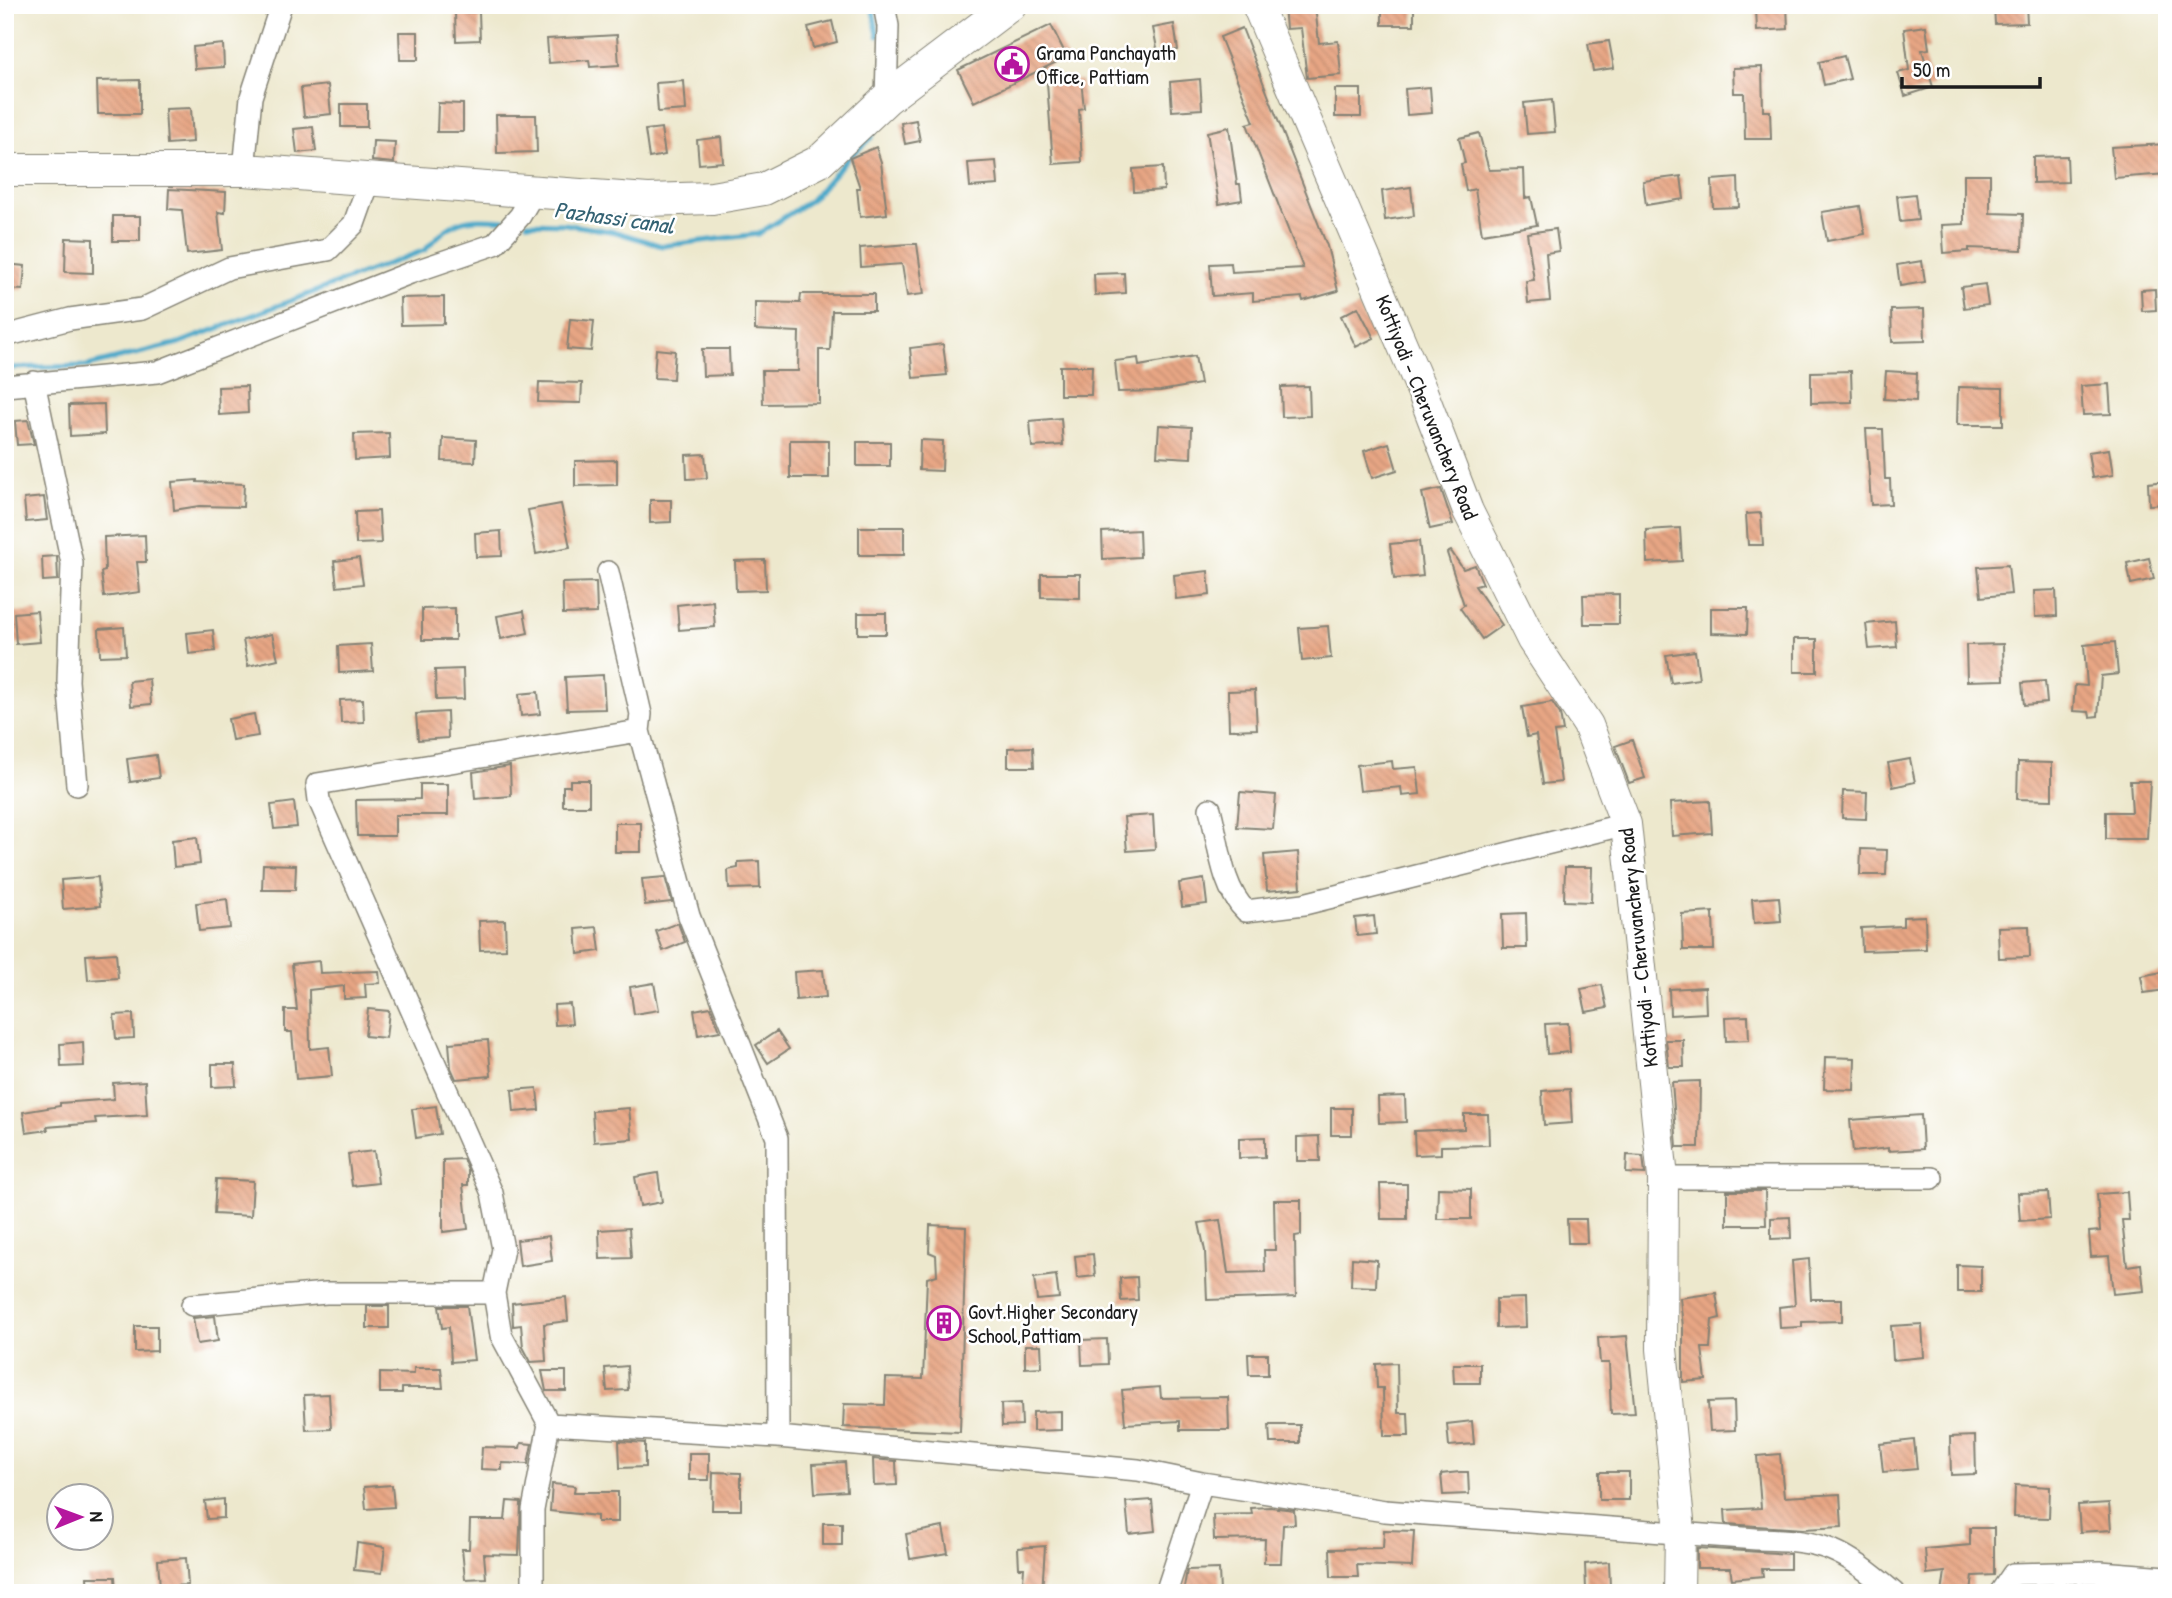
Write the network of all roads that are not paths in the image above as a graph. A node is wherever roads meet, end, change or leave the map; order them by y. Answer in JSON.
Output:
{"nodes":[{"id":1,"x":281,"y":5,"type":"edge"},
{"id":2,"x":884,"y":5,"type":"edge"},
{"id":3,"x":1010,"y":5,"type":"edge"},
{"id":4,"x":1256,"y":5,"type":"edge"},
{"id":5,"x":886,"y":99,"type":"junction"},
{"id":6,"x":5,"y":170,"type":"edge"},
{"id":7,"x":244,"y":170,"type":"junction"},
{"id":8,"x":370,"y":179,"type":"junction"},
{"id":9,"x":534,"y":192,"type":"junction"},
{"id":10,"x":5,"y":336,"type":"edge"},
{"id":11,"x":34,"y":382,"type":"junction"},
{"id":12,"x":5,"y":386,"type":"edge"},
{"id":13,"x":608,"y":572,"type":"dead end"},
{"id":14,"x":639,"y":731,"type":"junction"},
{"id":15,"x":77,"y":785,"type":"dead end"},
{"id":16,"x":1210,"y":809,"type":"dead end"},
{"id":17,"x":1626,"y":824,"type":"junction"},
{"id":18,"x":1663,"y":1178,"type":"junction"},
{"id":19,"x":1932,"y":1178,"type":"dead end"},
{"id":20,"x":494,"y":1293,"type":"junction"},
{"id":21,"x":192,"y":1305,"type":"dead end"},
{"id":22,"x":549,"y":1424,"type":"junction"},
{"id":23,"x":778,"y":1437,"type":"junction"},
{"id":24,"x":1202,"y":1483,"type":"junction"},
{"id":25,"x":1679,"y":1531,"type":"junction"},
{"id":26,"x":2167,"y":1577,"type":"edge"},
{"id":27,"x":533,"y":1593,"type":"edge"},
{"id":28,"x":1166,"y":1593,"type":"edge"},
{"id":29,"x":1679,"y":1593,"type":"edge"},
{"id":30,"x":1894,"y":1593,"type":"edge"},
{"id":31,"x":2000,"y":1593,"type":"edge"}],
"edges":[{"from":1,"to":7,"type":"street"},
{"from":2,"to":5,"type":"street"},
{"from":3,"to":5,"type":"main road"},
{"from":4,"to":17,"type":"main road","name":"Kottiyodi - Cheruvanchery Road"},
{"from":5,"to":9,"type":"main road"},
{"from":6,"to":7,"type":"main road"},
{"from":7,"to":8,"type":"main road"},
{"from":8,"to":9,"type":"main road"},
{"from":8,"to":10,"type":"street"},
{"from":9,"to":11,"type":"street"},
{"from":11,"to":12,"type":"street"},
{"from":11,"to":15,"type":"street"},
{"from":13,"to":14,"type":"street"},
{"from":14,"to":20,"type":"street"},
{"from":14,"to":23,"type":"street"},
{"from":16,"to":17,"type":"street"},
{"from":17,"to":18,"type":"main road","name":"Kottiyodi - Cheruvanchery Road"},
{"from":18,"to":19,"type":"street"},
{"from":18,"to":25,"type":"main road","name":"Kottiyodi - Cheruvanchery Road"},
{"from":20,"to":21,"type":"street"},
{"from":20,"to":22,"type":"street"},
{"from":22,"to":23,"type":"street"},
{"from":22,"to":27,"type":"street"},
{"from":23,"to":24,"type":"street"},
{"from":24,"to":25,"type":"street"},
{"from":24,"to":28,"type":"street"},
{"from":25,"to":29,"type":"main road","name":"Kottiyodi - Cheruvanchery Road"},
{"from":25,"to":30,"type":"street"},
{"from":26,"to":31,"type":"street"}]}
